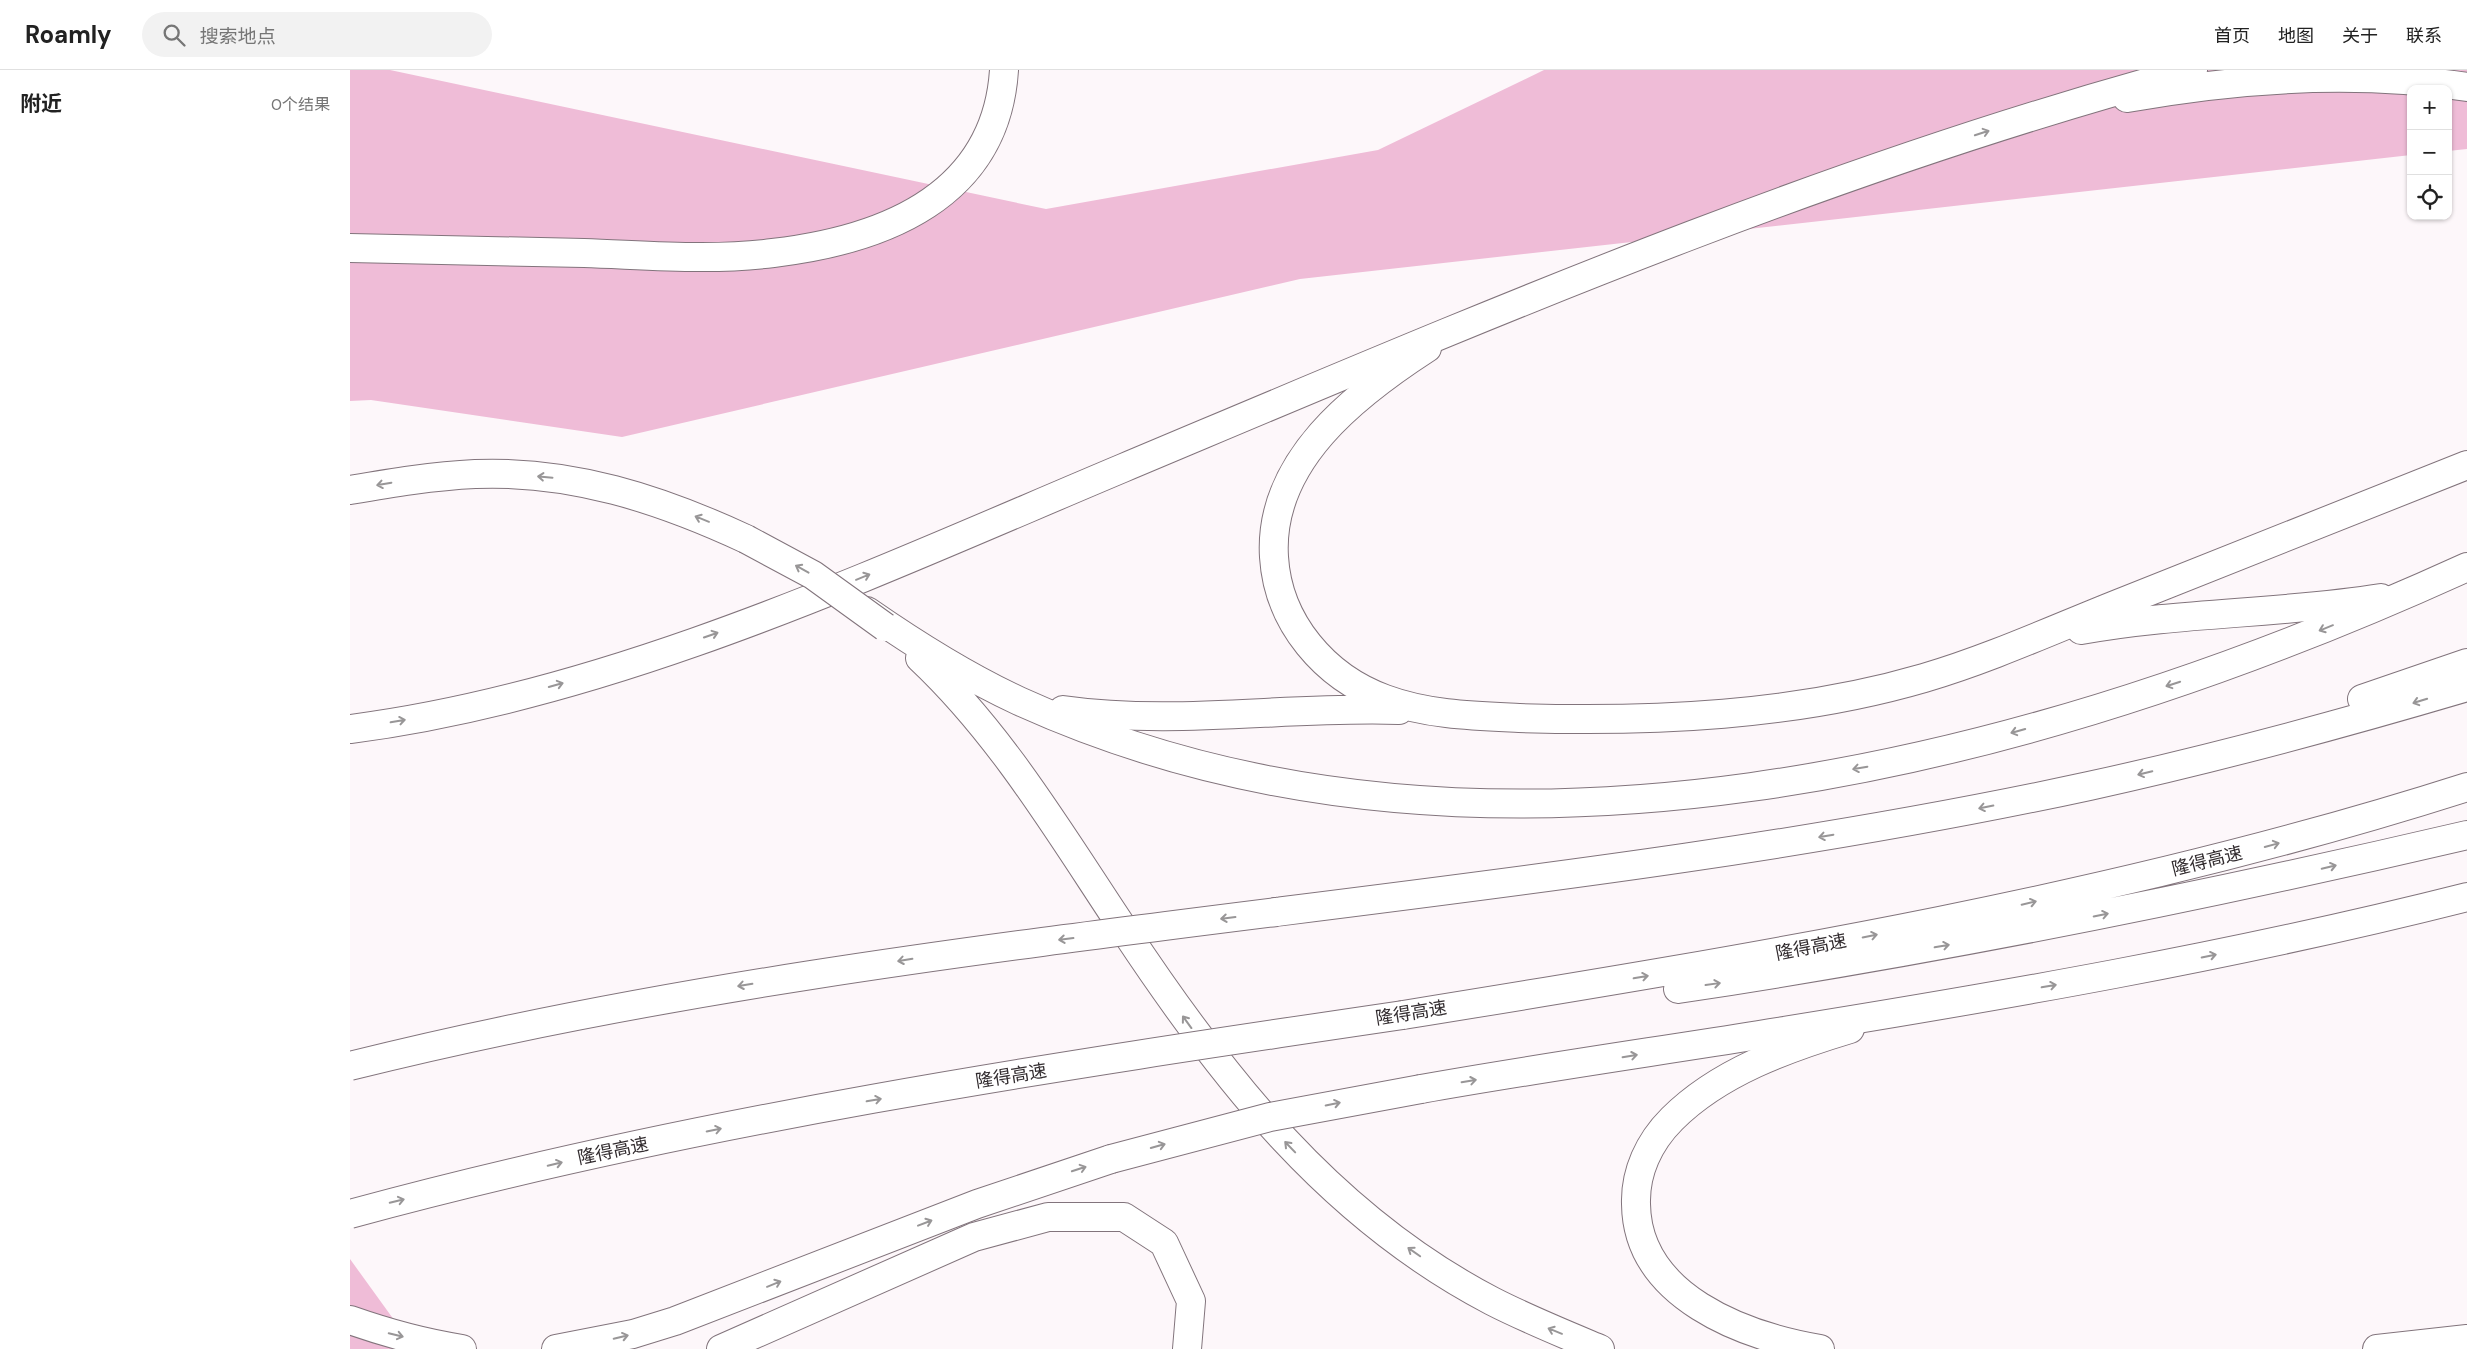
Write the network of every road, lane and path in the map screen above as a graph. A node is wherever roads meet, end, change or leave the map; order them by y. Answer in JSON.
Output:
{"nodes":[{"id":1,"x":1004,"y":70,"type":"edge"},
{"id":2,"x":2193,"y":70,"type":"edge"},
{"id":3,"x":2467,"y":87,"type":"edge"},
{"id":4,"x":2028,"y":118,"type":"junction"},
{"id":5,"x":350,"y":248,"type":"edge"},
{"id":6,"x":1526,"y":301,"type":"junction"},
{"id":7,"x":2467,"y":465,"type":"edge"},
{"id":8,"x":350,"y":490,"type":"edge"},
{"id":9,"x":2467,"y":567,"type":"edge"},
{"id":10,"x":2407,"y":594,"type":"junction"},
{"id":11,"x":885,"y":626,"type":"junction"},
{"id":12,"x":1983,"y":657,"type":"junction"},
{"id":13,"x":2467,"y":663,"type":"edge"},
{"id":14,"x":2467,"y":687,"type":"edge"},
{"id":15,"x":1017,"y":700,"type":"junction"},
{"id":16,"x":1460,"y":714,"type":"junction"},
{"id":17,"x":350,"y":729,"type":"edge"},
{"id":18,"x":2185,"y":763,"type":"junction"},
{"id":19,"x":2467,"y":788,"type":"edge"},
{"id":20,"x":2467,"y":836,"type":"edge"},
{"id":21,"x":2467,"y":897,"type":"edge"},
{"id":22,"x":2008,"y":994,"type":"junction"},
{"id":23,"x":1403,"y":1015,"type":"junction"},
{"id":24,"x":350,"y":1066,"type":"edge"},
{"id":25,"x":350,"y":1214,"type":"edge"},
{"id":26,"x":350,"y":1320,"type":"edge"},
{"id":27,"x":2467,"y":1339,"type":"edge"},
{"id":28,"x":462,"y":1349,"type":"edge"},
{"id":29,"x":556,"y":1349,"type":"edge"},
{"id":30,"x":721,"y":1349,"type":"edge"},
{"id":31,"x":1187,"y":1349,"type":"edge"},
{"id":32,"x":1600,"y":1349,"type":"edge"},
{"id":33,"x":1820,"y":1349,"type":"edge"},
{"id":34,"x":2377,"y":1349,"type":"edge"}],
"edges":[{"from":1,"to":5,"type":"main road"},
{"from":2,"to":4,"type":"main road"},
{"from":3,"to":4,"type":"main road"},
{"from":6,"to":4,"type":"main road","one_way":true},
{"from":6,"to":16,"type":"main road"},
{"from":17,"to":6,"type":"main road","one_way":true},
{"from":7,"to":12,"type":"main road"},
{"from":11,"to":8,"type":"main road","one_way":true,"bridge":true},
{"from":9,"to":10,"type":"main road"},
{"from":10,"to":12,"type":"main road"},
{"from":10,"to":15,"type":"main road","one_way":true},
{"from":11,"to":15,"type":"main road"},
{"from":32,"to":11,"type":"main road","one_way":true},
{"from":12,"to":16,"type":"main road"},
{"from":13,"to":18,"type":"main road"},
{"from":14,"to":18,"type":"main road","one_way":true},
{"from":15,"to":16,"type":"main road"},
{"from":18,"to":24,"type":"main road","one_way":true,"bridge":true},
{"from":23,"to":19,"type":"main road","name":"隆得高速","one_way":true},
{"from":23,"to":20,"type":"main road","one_way":true},
{"from":22,"to":21,"type":"main road","one_way":true},
{"from":29,"to":22,"type":"main road","one_way":true,"bridge":true},
{"from":22,"to":33,"type":"main road"},
{"from":25,"to":23,"type":"main road","name":"隆得高速","one_way":true,"bridge":true},
{"from":26,"to":28,"type":"main road","one_way":true},
{"from":27,"to":34,"type":"main road"},
{"from":30,"to":31,"type":"main road"}]}
